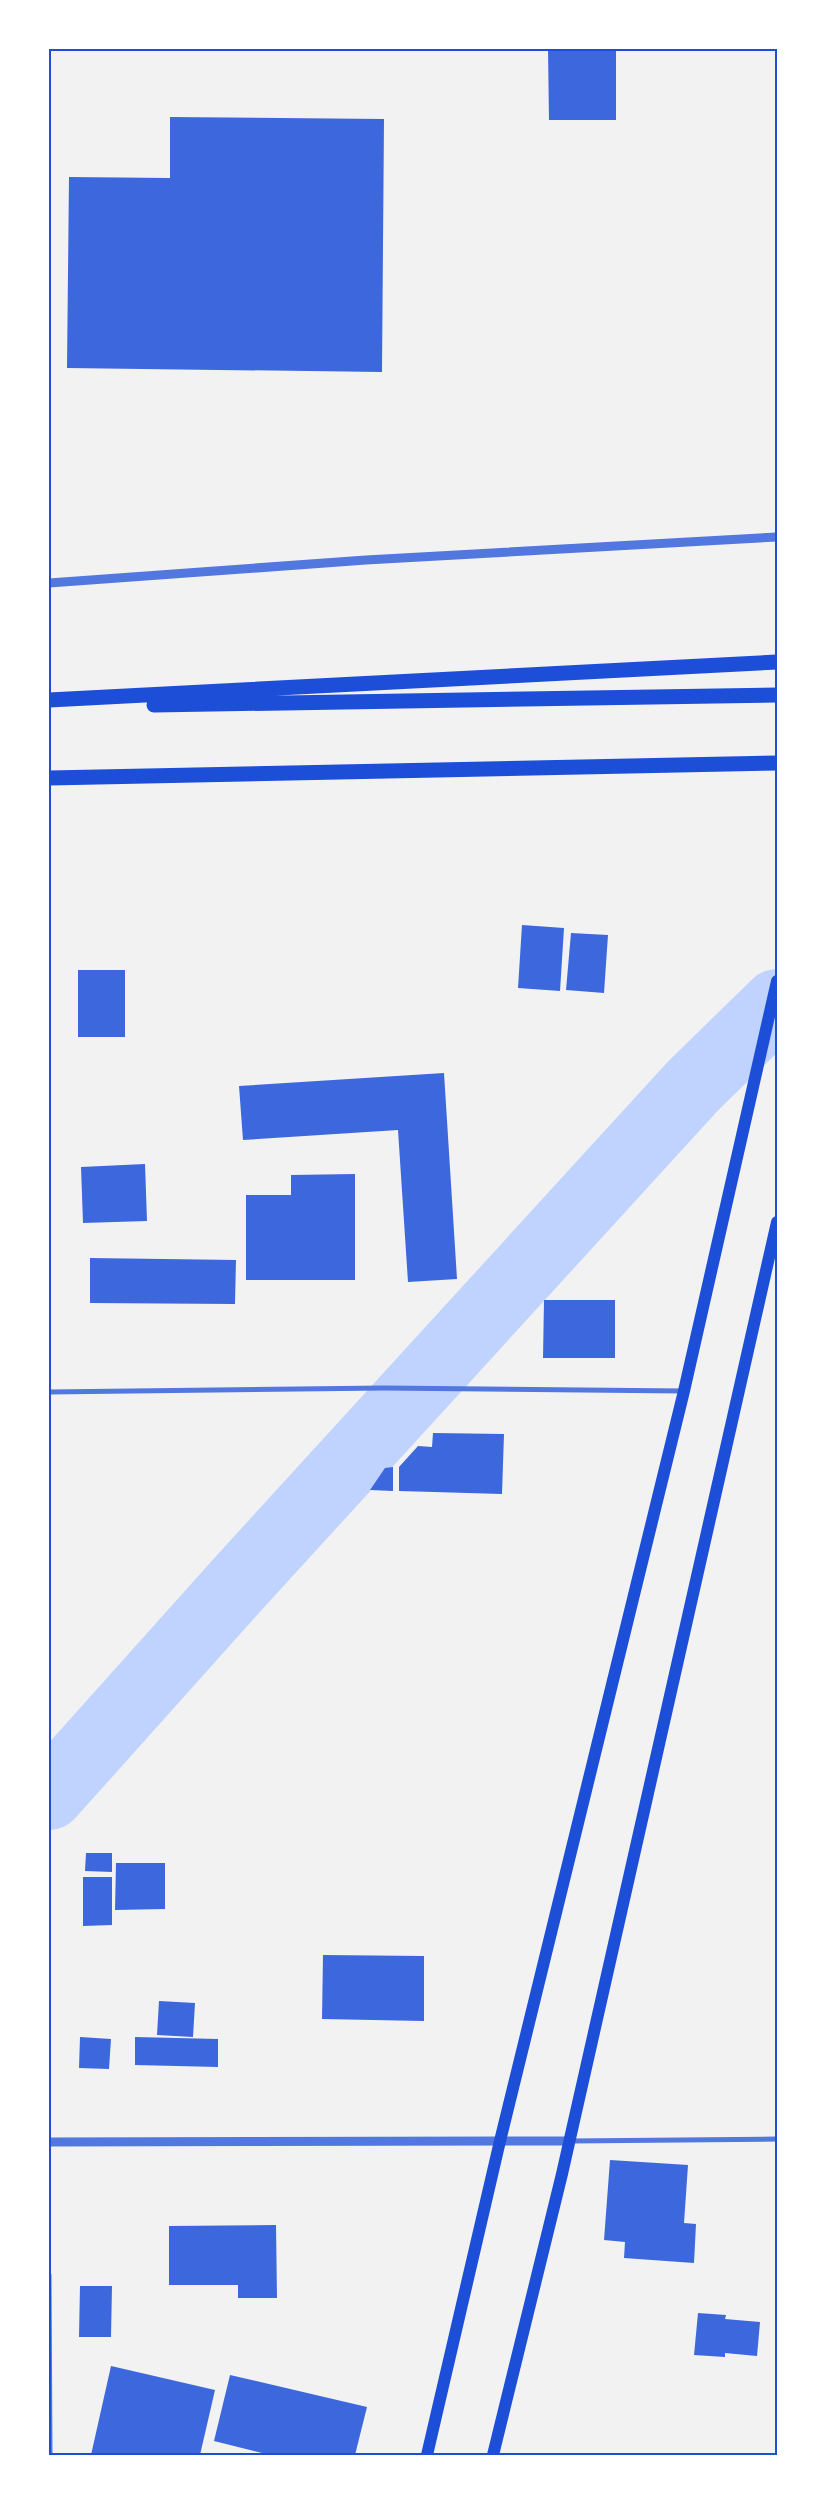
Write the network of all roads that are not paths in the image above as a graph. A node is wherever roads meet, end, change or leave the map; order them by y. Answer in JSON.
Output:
{"nodes":[{"id":1,"x":777,"y":537,"type":"edge"},
{"id":2,"x":49,"y":583,"type":"edge"},
{"id":3,"x":777,"y":662,"type":"edge"},
{"id":4,"x":777,"y":695,"type":"edge"},
{"id":5,"x":49,"y":700,"type":"edge"},
{"id":6,"x":49,"y":706,"type":"edge"},
{"id":7,"x":777,"y":763,"type":"edge"},
{"id":8,"x":49,"y":778,"type":"edge"},
{"id":9,"x":777,"y":981,"type":"edge"},
{"id":10,"x":777,"y":1222,"type":"edge"},
{"id":11,"x":684,"y":1391,"type":"junction"},
{"id":12,"x":49,"y":1392,"type":"edge"},
{"id":13,"x":777,"y":2139,"type":"edge"},
{"id":14,"x":569,"y":2141,"type":"junction"},
{"id":15,"x":49,"y":2142,"type":"edge"},
{"id":16,"x":500,"y":2142,"type":"junction"},
{"id":17,"x":49,"y":2275,"type":"edge"},
{"id":18,"x":50,"y":2455,"type":"edge"},
{"id":19,"x":428,"y":2455,"type":"edge"},
{"id":20,"x":493,"y":2455,"type":"edge"}],
"edges":[{"from":1,"to":2,"type":"street"},
{"from":3,"to":5,"type":"highway"},
{"from":4,"to":6,"type":"highway"},
{"from":7,"to":8,"type":"highway"},
{"from":9,"to":11,"type":"main road"},
{"from":10,"to":14,"type":"main road"},
{"from":11,"to":12,"type":"street"},
{"from":11,"to":16,"type":"main road"},
{"from":13,"to":14,"type":"street"},
{"from":14,"to":16,"type":"street"},
{"from":14,"to":20,"type":"main road"},
{"from":15,"to":16,"type":"street"},
{"from":16,"to":19,"type":"main road"},
{"from":17,"to":18,"type":"street"}]}
